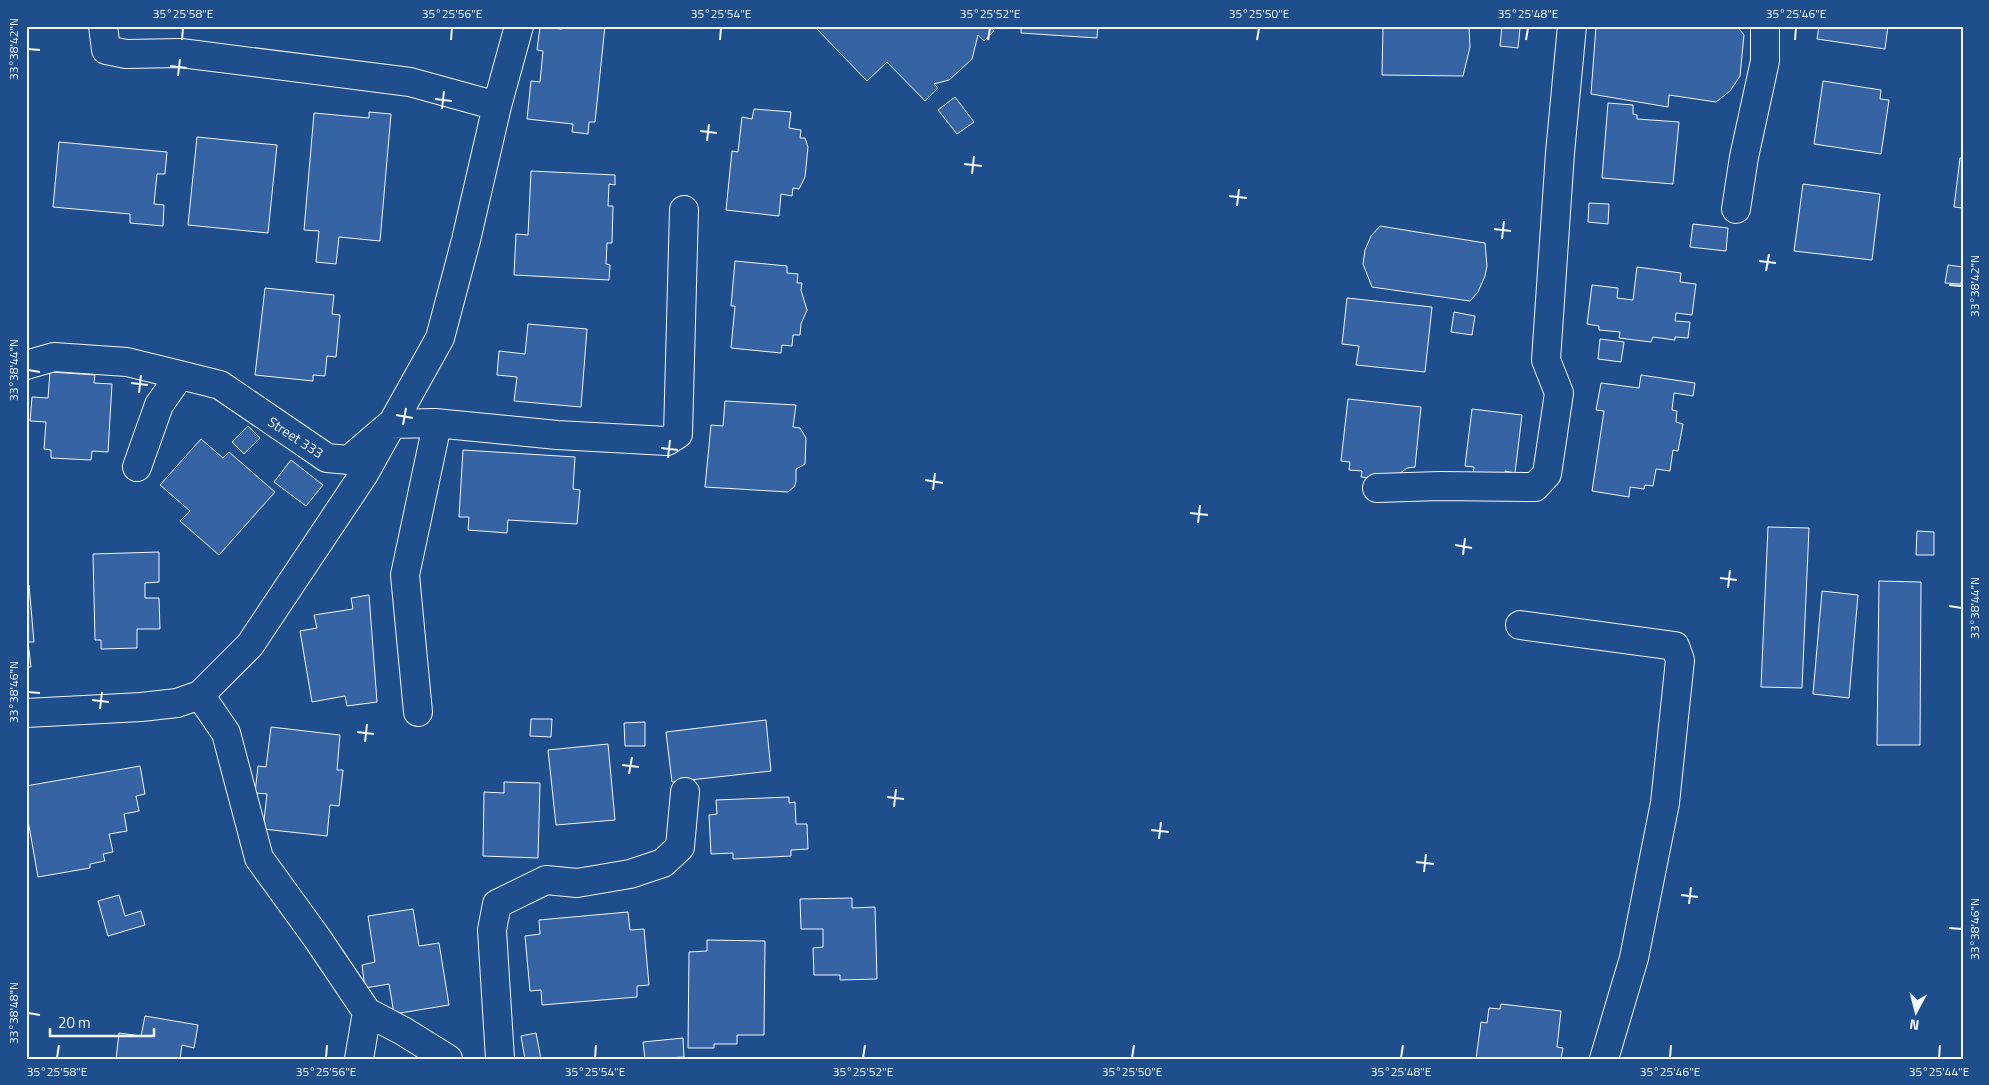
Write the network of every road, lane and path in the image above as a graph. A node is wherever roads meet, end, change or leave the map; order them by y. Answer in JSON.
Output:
{"nodes":[{"id":1,"x":103,"y":26,"type":"edge"},
{"id":2,"x":519,"y":26,"type":"edge"},
{"id":3,"x":1572,"y":26,"type":"edge"},
{"id":4,"x":1765,"y":26,"type":"edge"},
{"id":5,"x":497,"y":106,"type":"junction"},
{"id":6,"x":1736,"y":209,"type":"dead end"},
{"id":7,"x":684,"y":210,"type":"dead end"},
{"id":8,"x":26,"y":365,"type":"edge"},
{"id":9,"x":180,"y":375,"type":"junction"},
{"id":10,"x":435,"y":423,"type":"junction"},
{"id":11,"x":391,"y":424,"type":"junction"},
{"id":12,"x":137,"y":467,"type":"dead end"},
{"id":13,"x":1377,"y":488,"type":"dead end"},
{"id":14,"x":1520,"y":626,"type":"dead end"},
{"id":15,"x":200,"y":695,"type":"junction"},
{"id":16,"x":418,"y":712,"type":"dead end"},
{"id":17,"x":26,"y":713,"type":"edge"},
{"id":18,"x":685,"y":792,"type":"dead end"},
{"id":19,"x":367,"y":1012,"type":"junction"},
{"id":20,"x":359,"y":1059,"type":"edge"},
{"id":21,"x":448,"y":1059,"type":"edge"},
{"id":22,"x":500,"y":1059,"type":"edge"},
{"id":23,"x":1604,"y":1059,"type":"edge"}],
"edges":[{"from":1,"to":5,"type":"street"},
{"from":2,"to":5,"type":"street"},
{"from":3,"to":13,"type":"street"},
{"from":4,"to":6,"type":"street"},
{"from":5,"to":11,"type":"street"},
{"from":7,"to":10,"type":"street"},
{"from":8,"to":9,"type":"street","name":"Street 333"},
{"from":9,"to":11,"type":"street","name":"Street 333"},
{"from":9,"to":12,"type":"street"},
{"from":10,"to":11,"type":"street"},
{"from":10,"to":16,"type":"street"},
{"from":11,"to":15,"type":"street"},
{"from":14,"to":23,"type":"street"},
{"from":15,"to":17,"type":"street"},
{"from":15,"to":19,"type":"street"},
{"from":18,"to":22,"type":"street"},
{"from":19,"to":20,"type":"street"},
{"from":19,"to":21,"type":"street"}]}
